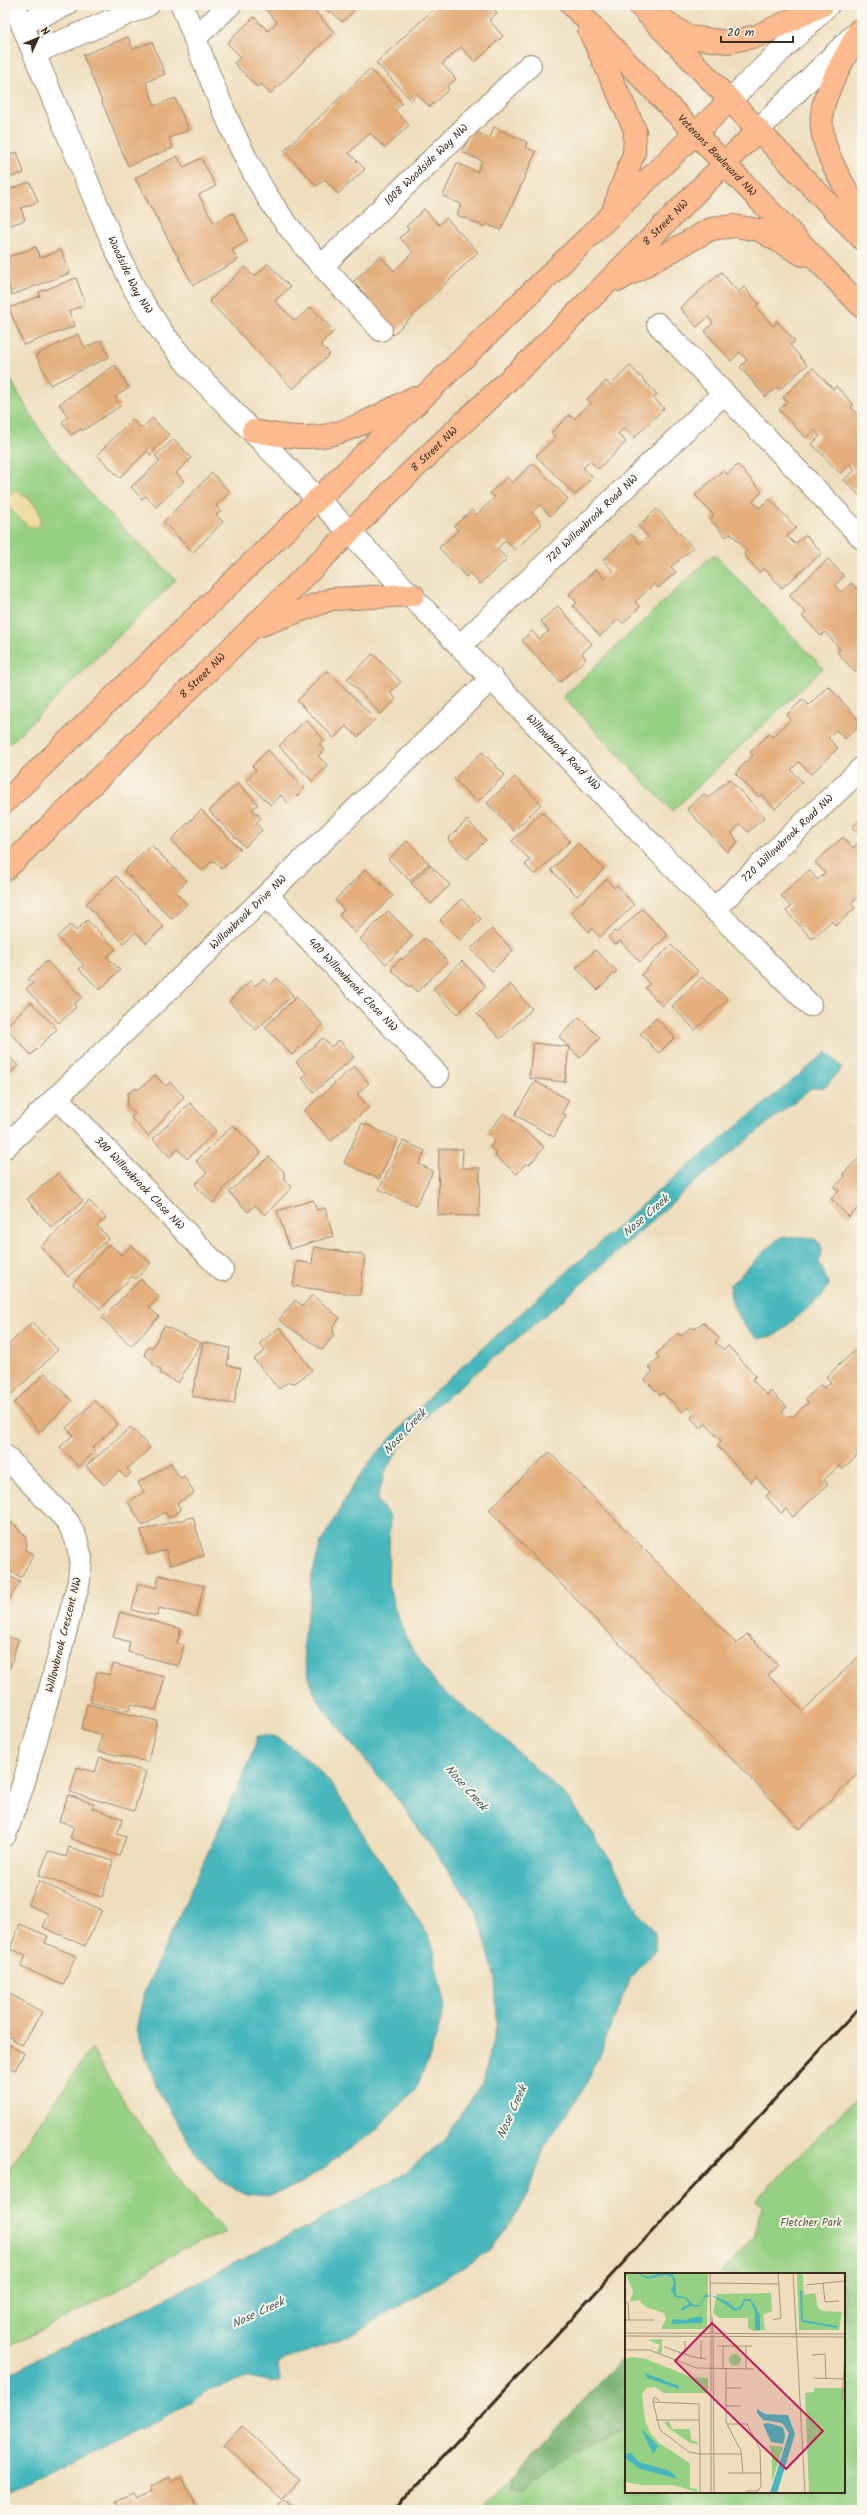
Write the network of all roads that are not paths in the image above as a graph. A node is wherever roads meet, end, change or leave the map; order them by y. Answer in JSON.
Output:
{"nodes":[{"id":1,"x":66,"y":5,"type":"edge"},
{"id":2,"x":148,"y":5,"type":"edge"},
{"id":3,"x":182,"y":5,"type":"edge"},
{"id":4,"x":230,"y":5,"type":"edge"},
{"id":5,"x":640,"y":5,"type":"edge"},
{"id":6,"x":823,"y":5,"type":"edge"},
{"id":7,"x":828,"y":5,"type":"edge"},
{"id":8,"x":578,"y":11,"type":"edge"},
{"id":9,"x":18,"y":14,"type":"edge"},
{"id":10,"x":860,"y":29,"type":"edge"},
{"id":11,"x":195,"y":38,"type":"junction"},
{"id":12,"x":34,"y":53,"type":"junction"},
{"id":13,"x":530,"y":65,"type":"dead end"},
{"id":14,"x":730,"y":100,"type":"junction"},
{"id":15,"x":758,"y":130,"type":"junction"},
{"id":16,"x":695,"y":133,"type":"junction"},
{"id":17,"x":724,"y":164,"type":"junction"},
{"id":18,"x":613,"y":212,"type":"junction"},
{"id":19,"x":862,"y":216,"type":"edge"},
{"id":20,"x":862,"y":239,"type":"edge"},
{"id":21,"x":323,"y":265,"type":"junction"},
{"id":22,"x":824,"y":268,"type":"junction"},
{"id":23,"x":599,"y":291,"type":"junction"},
{"id":24,"x":862,"y":307,"type":"edge"},
{"id":25,"x":658,"y":324,"type":"dead end"},
{"id":26,"x":381,"y":330,"type":"dead end"},
{"id":27,"x":430,"y":390,"type":"junction"},
{"id":28,"x":724,"y":393,"type":"junction"},
{"id":29,"x":253,"y":431,"type":"junction"},
{"id":30,"x":318,"y":499,"type":"junction"},
{"id":31,"x":350,"y":532,"type":"junction"},
{"id":32,"x":862,"y":538,"type":"edge"},
{"id":33,"x":413,"y":596,"type":"junction"},
{"id":34,"x":252,"y":629,"type":"junction"},
{"id":35,"x":461,"y":645,"type":"junction"},
{"id":36,"x":492,"y":678,"type":"junction"},
{"id":37,"x":862,"y":768,"type":"edge"},
{"id":38,"x":5,"y":802,"type":"edge"},
{"id":39,"x":5,"y":870,"type":"edge"},
{"id":40,"x":266,"y":895,"type":"junction"},
{"id":41,"x":714,"y":909,"type":"junction"},
{"id":42,"x":810,"y":1005,"type":"dead end"},
{"id":43,"x":438,"y":1075,"type":"dead end"},
{"id":44,"x":56,"y":1097,"type":"junction"},
{"id":45,"x":5,"y":1147,"type":"edge"},
{"id":46,"x":222,"y":1270,"type":"dead end"},
{"id":47,"x":5,"y":1456,"type":"edge"},
{"id":48,"x":5,"y":1835,"type":"edge"}],
"edges":[{"from":1,"to":9,"type":"street"},
{"from":2,"to":12,"type":"street"},
{"from":3,"to":11,"type":"street"},
{"from":4,"to":11,"type":"street"},
{"from":5,"to":6,"type":"main road"},
{"from":5,"to":14,"type":"main road"},
{"from":7,"to":14,"type":"street"},
{"from":8,"to":16,"type":"main road","name":"Veterans Boulevard NW"},
{"from":8,"to":18,"type":"main road"},
{"from":9,"to":12,"type":"street","name":"Woodside Way NW"},
{"from":10,"to":15,"type":"street","name":"8 Street NW"},
{"from":10,"to":19,"type":"main road"},
{"from":11,"to":21,"type":"street"},
{"from":12,"to":29,"type":"street","name":"Woodside Way NW"},
{"from":13,"to":21,"type":"street","name":"1008 Woodside Way NW"},
{"from":14,"to":15,"type":"main road"},
{"from":14,"to":16,"type":"main road"},
{"from":15,"to":17,"type":"main road","name":"8 Street NW"},
{"from":15,"to":20,"type":"main road"},
{"from":16,"to":17,"type":"main road","name":"Veterans Boulevard NW"},
{"from":16,"to":18,"type":"main road"},
{"from":17,"to":22,"type":"main road","name":"Veterans Boulevard NW"},
{"from":17,"to":23,"type":"main road","name":"8 Street NW"},
{"from":18,"to":27,"type":"main road"},
{"from":21,"to":26,"type":"street"},
{"from":22,"to":23,"type":"main road"},
{"from":22,"to":24,"type":"main road","name":"Veterans Boulevard NW"},
{"from":23,"to":31,"type":"main road","name":"8 Street NW"},
{"from":25,"to":28,"type":"street"},
{"from":27,"to":29,"type":"main road"},
{"from":27,"to":30,"type":"main road"},
{"from":28,"to":32,"type":"street"},
{"from":28,"to":35,"type":"street","name":"720 Willowbrook Road NW"},
{"from":29,"to":30,"type":"street","name":"Woodside Way NW"},
{"from":30,"to":31,"type":"street","name":"Willowbrook Road NW"},
{"from":30,"to":38,"type":"main road"},
{"from":31,"to":33,"type":"street","name":"Willowbrook Road NW"},
{"from":31,"to":34,"type":"main road","name":"8 Street NW"},
{"from":33,"to":34,"type":"main road"},
{"from":33,"to":35,"type":"street","name":"Willowbrook Road NW"},
{"from":34,"to":39,"type":"main road","name":"8 Street NW"},
{"from":35,"to":36,"type":"street","name":"Willowbrook Road NW"},
{"from":36,"to":40,"type":"street","name":"Willowbrook Drive NW"},
{"from":36,"to":41,"type":"street","name":"Willowbrook Road NW"},
{"from":37,"to":41,"type":"street","name":"720 Willowbrook Road NW"},
{"from":40,"to":43,"type":"street","name":"400 Willowbrook Close NW"},
{"from":40,"to":44,"type":"street","name":"Willowbrook Drive NW"},
{"from":41,"to":42,"type":"street","name":"Willowbrook Road NW"},
{"from":44,"to":45,"type":"street","name":"Willowbrook Drive NW"},
{"from":44,"to":46,"type":"street","name":"300 Willowbrook Close NW"},
{"from":47,"to":48,"type":"street","name":"Willowbrook Crescent NW"}]}
